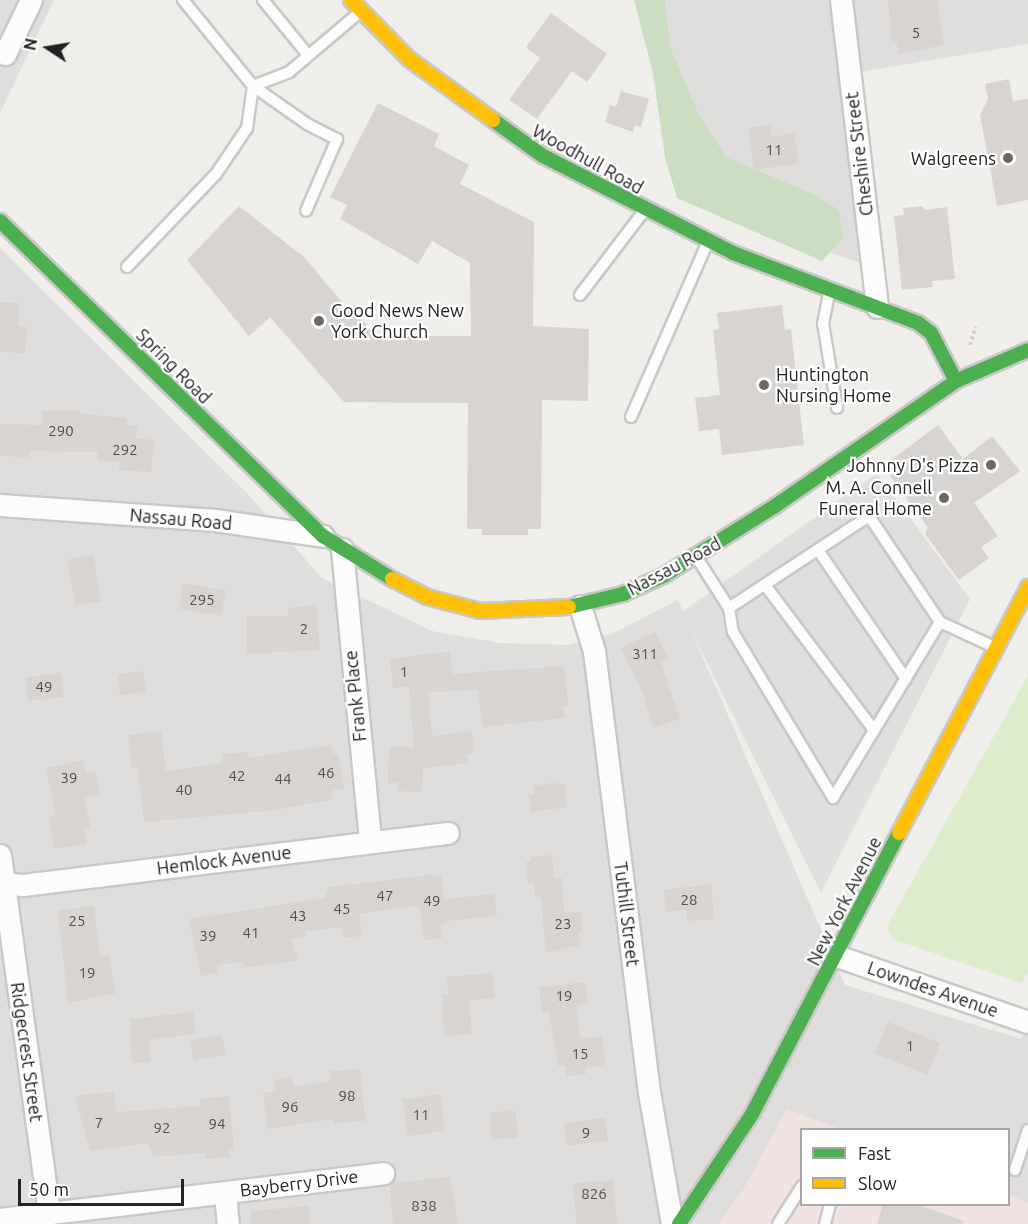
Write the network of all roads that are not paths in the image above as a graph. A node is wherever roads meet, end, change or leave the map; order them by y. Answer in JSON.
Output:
{"nodes":[{"id":1,"x":31,"y":0,"type":"edge"},
{"id":2,"x":183,"y":0,"type":"edge"},
{"id":3,"x":263,"y":0,"type":"edge"},
{"id":4,"x":841,"y":0,"type":"edge"},
{"id":5,"x":356,"y":6,"type":"edge"},
{"id":6,"x":5,"y":54,"type":"dead end"},
{"id":7,"x":308,"y":55,"type":"junction"},
{"id":8,"x":253,"y":86,"type":"junction"},
{"id":9,"x":306,"y":211,"type":"dead end"},
{"id":10,"x":644,"y":211,"type":"junction"},
{"id":11,"x":0,"y":221,"type":"edge"},
{"id":12,"x":708,"y":242,"type":"junction"},
{"id":13,"x":127,"y":267,"type":"dead end"},
{"id":14,"x":835,"y":292,"type":"junction"},
{"id":15,"x":580,"y":296,"type":"dead end"},
{"id":16,"x":877,"y":307,"type":"junction"},
{"id":17,"x":1028,"y":350,"type":"edge"},
{"id":18,"x":956,"y":381,"type":"junction"},
{"id":19,"x":837,"y":408,"type":"dead end"},
{"id":20,"x":631,"y":417,"type":"dead end"},
{"id":21,"x":0,"y":505,"type":"edge"},
{"id":22,"x":323,"y":536,"type":"junction"},
{"id":23,"x":342,"y":549,"type":"junction"},
{"id":24,"x":818,"y":550,"type":"junction"},
{"id":25,"x":696,"y":558,"type":"junction"},
{"id":26,"x":765,"y":585,"type":"junction"},
{"id":27,"x":1028,"y":587,"type":"edge"},
{"id":28,"x":580,"y":606,"type":"junction"},
{"id":29,"x":729,"y":608,"type":"junction"},
{"id":30,"x":940,"y":622,"type":"junction"},
{"id":31,"x":996,"y":648,"type":"junction"},
{"id":32,"x":906,"y":679,"type":"junction"},
{"id":33,"x":874,"y":730,"type":"junction"},
{"id":34,"x":448,"y":833,"type":"dead end"},
{"id":35,"x":370,"y":842,"type":"junction"},
{"id":36,"x":0,"y":855,"type":"edge"},
{"id":37,"x":2,"y":883,"type":"edge"},
{"id":38,"x":837,"y":956,"type":"junction"},
{"id":39,"x":1027,"y":1019,"type":"edge"},
{"id":40,"x":1028,"y":1130,"type":"edge"},
{"id":41,"x":1015,"y":1170,"type":"dead end"},
{"id":42,"x":383,"y":1173,"type":"dead end"},
{"id":43,"x":800,"y":1188,"type":"edge"},
{"id":44,"x":225,"y":1192,"type":"junction"},
{"id":45,"x":830,"y":1206,"type":"edge"},
{"id":46,"x":49,"y":1214,"type":"junction"},
{"id":47,"x":0,"y":1219,"type":"edge"},
{"id":48,"x":228,"y":1224,"type":"edge"},
{"id":49,"x":672,"y":1224,"type":"edge"},
{"id":50,"x":679,"y":1224,"type":"edge"},
{"id":51,"x":778,"y":1224,"type":"edge"},
{"id":52,"x":825,"y":1224,"type":"edge"}],
"edges":[{"from":1,"to":6,"type":"street"},
{"from":2,"to":8,"type":"lane"},
{"from":3,"to":7,"type":"lane"},
{"from":4,"to":16,"type":"street","name":"Cheshire Street"},
{"from":5,"to":7,"type":"lane"},
{"from":5,"to":10,"type":"main road","name":"Woodhull Road"},
{"from":7,"to":8,"type":"lane"},
{"from":8,"to":9,"type":"lane"},
{"from":8,"to":13,"type":"lane"},
{"from":10,"to":12,"type":"main road","name":"Woodhull Road"},
{"from":10,"to":15,"type":"lane"},
{"from":11,"to":22,"type":"main road","name":"Spring Road"},
{"from":12,"to":14,"type":"main road","name":"Woodhull Road"},
{"from":12,"to":20,"type":"lane"},
{"from":14,"to":16,"type":"main road","name":"Woodhull Road"},
{"from":14,"to":19,"type":"lane"},
{"from":16,"to":18,"type":"main road","name":"Woodhull Road"},
{"from":17,"to":18,"type":"main road","name":"Nassau Road"},
{"from":18,"to":25,"type":"main road","name":"Nassau Road"},
{"from":21,"to":22,"type":"street","name":"Nassau Road"},
{"from":22,"to":23,"type":"main road","name":"Nassau Road"},
{"from":23,"to":28,"type":"main road","name":"Nassau Road"},
{"from":23,"to":35,"type":"street","name":"Frank Place"},
{"from":24,"to":26,"type":"lane"},
{"from":24,"to":30,"type":"lane"},
{"from":24,"to":32,"type":"lane"},
{"from":25,"to":28,"type":"main road","name":"Nassau Road"},
{"from":25,"to":29,"type":"lane"},
{"from":26,"to":29,"type":"lane"},
{"from":26,"to":33,"type":"lane"},
{"from":27,"to":31,"type":"main road","name":"New York Avenue"},
{"from":28,"to":49,"type":"street","name":"Tuthill Street"},
{"from":29,"to":33,"type":"lane"},
{"from":30,"to":31,"type":"lane"},
{"from":30,"to":32,"type":"lane"},
{"from":31,"to":38,"type":"main road","name":"New York Avenue"},
{"from":32,"to":33,"type":"lane"},
{"from":34,"to":35,"type":"street","name":"Hemlock Avenue"},
{"from":35,"to":37,"type":"street","name":"Hemlock Avenue"},
{"from":36,"to":37,"type":"street","name":"Ridgecrest Street"},
{"from":37,"to":46,"type":"street","name":"Ridgecrest Street"},
{"from":38,"to":39,"type":"street","name":"Lowndes Avenue"},
{"from":38,"to":50,"type":"main road","name":"New York Avenue"},
{"from":40,"to":41,"type":"lane"},
{"from":42,"to":44,"type":"street","name":"Bayberry Drive"},
{"from":43,"to":51,"type":"lane"},
{"from":44,"to":46,"type":"street","name":"Bayberry Drive"},
{"from":44,"to":48,"type":"street"},
{"from":45,"to":52,"type":"lane"},
{"from":46,"to":47,"type":"street","name":"Bayberry Drive"}]}
